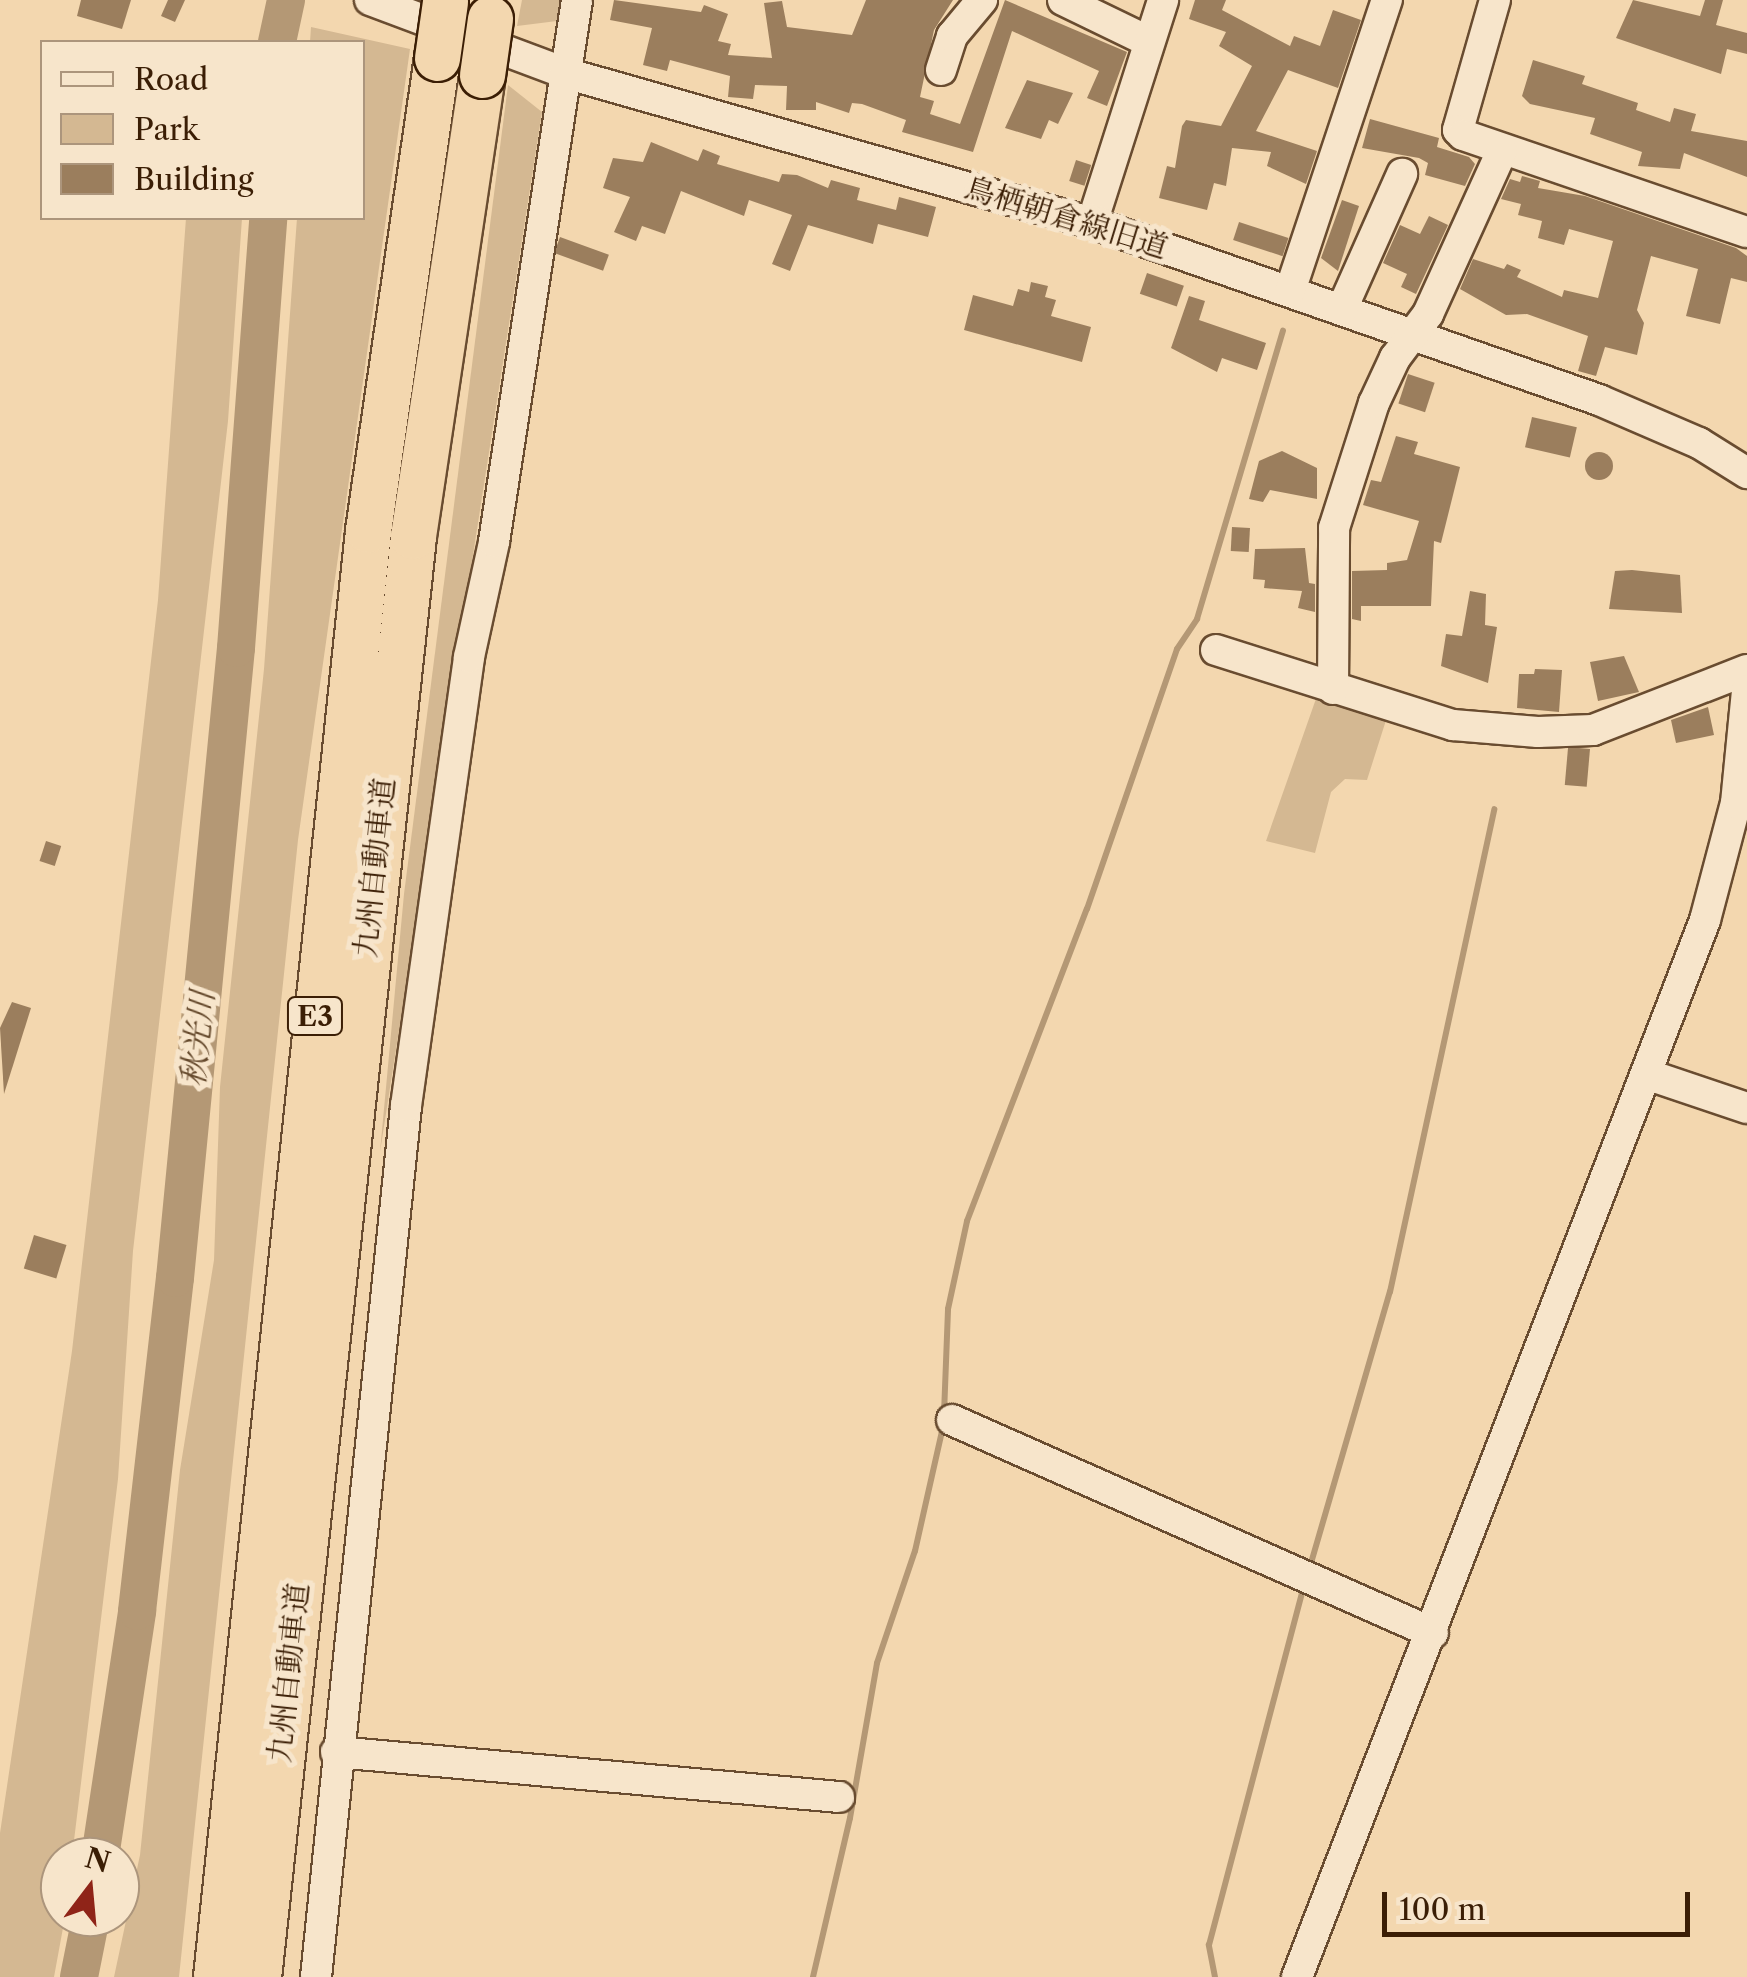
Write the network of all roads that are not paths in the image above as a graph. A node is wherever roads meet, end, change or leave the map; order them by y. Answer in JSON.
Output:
{"nodes":[{"id":1,"x":370,"y":0,"type":"edge"},
{"id":2,"x":577,"y":0,"type":"edge"},
{"id":3,"x":982,"y":0,"type":"edge"},
{"id":4,"x":1063,"y":0,"type":"edge"},
{"id":5,"x":1163,"y":0,"type":"edge"},
{"id":6,"x":1387,"y":0,"type":"edge"},
{"id":7,"x":1495,"y":0,"type":"edge"},
{"id":8,"x":445,"y":1,"type":"edge"},
{"id":9,"x":492,"y":10,"type":"edge"},
{"id":10,"x":1148,"y":41,"type":"junction"},
{"id":11,"x":942,"y":70,"type":"dead end"},
{"id":12,"x":564,"y":73,"type":"junction"},
{"id":13,"x":1502,"y":150,"type":"junction"},
{"id":14,"x":1402,"y":174,"type":"dead end"},
{"id":15,"x":1092,"y":223,"type":"junction"},
{"id":16,"x":1747,"y":232,"type":"edge"},
{"id":17,"x":1290,"y":291,"type":"junction"},
{"id":18,"x":1342,"y":309,"type":"junction"},
{"id":19,"x":1413,"y":334,"type":"junction"},
{"id":20,"x":1747,"y":473,"type":"edge"},
{"id":21,"x":1216,"y":650,"type":"dead end"},
{"id":22,"x":1747,"y":670,"type":"edge"},
{"id":23,"x":1333,"y":689,"type":"junction"},
{"id":24,"x":1747,"y":691,"type":"edge"},
{"id":25,"x":1646,"y":1074,"type":"junction"},
{"id":26,"x":1747,"y":1108,"type":"edge"},
{"id":27,"x":952,"y":1420,"type":"dead end"},
{"id":28,"x":1433,"y":1633,"type":"junction"},
{"id":29,"x":336,"y":1752,"type":"junction"},
{"id":30,"x":839,"y":1797,"type":"dead end"},
{"id":31,"x":216,"y":1977,"type":"edge"},
{"id":32,"x":258,"y":1977,"type":"edge"},
{"id":33,"x":316,"y":1977,"type":"edge"},
{"id":34,"x":1297,"y":1977,"type":"edge"}],
"edges":[{"from":1,"to":12,"type":"street","name":"鳥栖朝倉線旧道"},
{"from":2,"to":12,"type":"street"},
{"from":3,"to":11,"type":"street"},
{"from":4,"to":10,"type":"street"},
{"from":5,"to":10,"type":"street"},
{"from":6,"to":17,"type":"street"},
{"from":7,"to":13,"type":"street"},
{"from":8,"to":31,"type":"highway","name":"九州自動車道","number":"E3","bridge":true},
{"from":9,"to":32,"type":"highway","name":"九州自動車道","number":"E3","bridge":true},
{"from":10,"to":15,"type":"street"},
{"from":12,"to":15,"type":"street","name":"鳥栖朝倉線旧道"},
{"from":12,"to":29,"type":"street"},
{"from":13,"to":16,"type":"street"},
{"from":13,"to":19,"type":"street"},
{"from":14,"to":18,"type":"street"},
{"from":15,"to":17,"type":"street","name":"鳥栖朝倉線旧道"},
{"from":17,"to":18,"type":"street","name":"鳥栖朝倉線旧道"},
{"from":18,"to":19,"type":"street","name":"鳥栖朝倉線旧道"},
{"from":19,"to":20,"type":"street","name":"鳥栖朝倉線旧道"},
{"from":19,"to":23,"type":"street"},
{"from":21,"to":23,"type":"street"},
{"from":22,"to":23,"type":"street"},
{"from":24,"to":25,"type":"street"},
{"from":25,"to":26,"type":"street"},
{"from":25,"to":28,"type":"street"},
{"from":27,"to":28,"type":"street"},
{"from":28,"to":34,"type":"street"},
{"from":29,"to":30,"type":"street"},
{"from":29,"to":33,"type":"street"}]}
